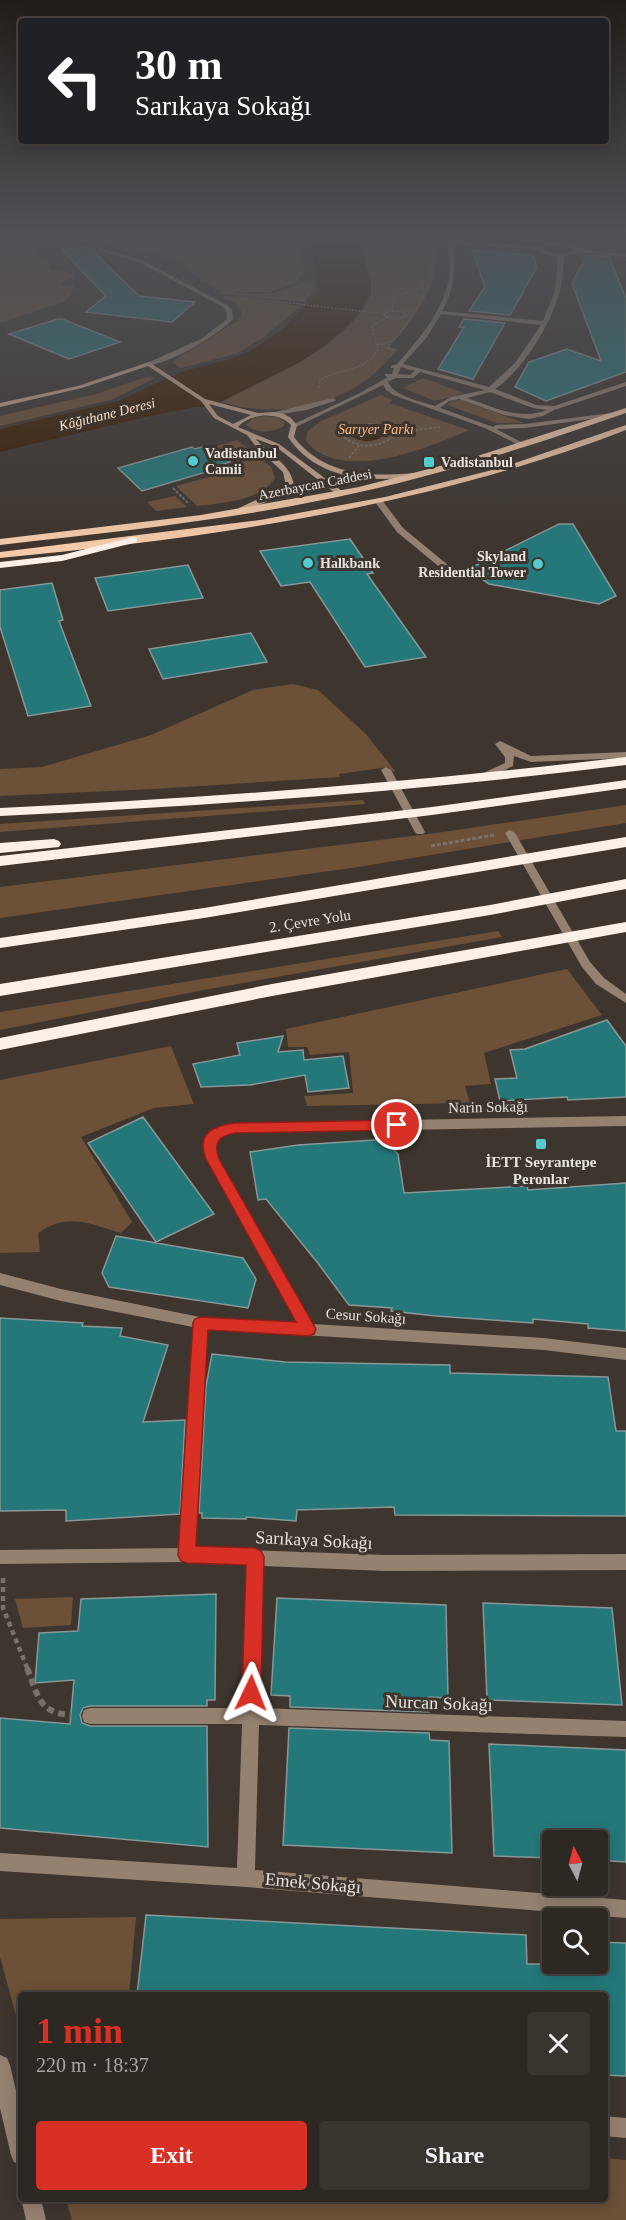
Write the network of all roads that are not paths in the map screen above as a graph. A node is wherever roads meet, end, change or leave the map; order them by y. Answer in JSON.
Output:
{"nodes":[{"id":1,"x":203,"y":339,"type":"edge"},
{"id":2,"x":423,"y":339,"type":"edge"},
{"id":3,"x":532,"y":339,"type":"edge"},
{"id":4,"x":152,"y":365,"type":"junction"},
{"id":5,"x":399,"y":366,"type":"junction"},
{"id":6,"x":419,"y":370,"type":"junction"},
{"id":7,"x":383,"y":374,"type":"junction"},
{"id":8,"x":393,"y":376,"type":"junction"},
{"id":9,"x":385,"y":382,"type":"junction"},
{"id":10,"x":626,"y":384,"type":"edge"},
{"id":11,"x":490,"y":390,"type":"junction"},
{"id":12,"x":458,"y":396,"type":"junction"},
{"id":13,"x":203,"y":400,"type":"junction"},
{"id":14,"x":0,"y":408,"type":"edge"},
{"id":15,"x":436,"y":408,"type":"junction"},
{"id":16,"x":554,"y":408,"type":"junction"},
{"id":17,"x":626,"y":410,"type":"edge"},
{"id":18,"x":258,"y":414,"type":"junction"},
{"id":19,"x":270,"y":414,"type":"junction"},
{"id":20,"x":611,"y":415,"type":"junction"},
{"id":21,"x":626,"y":426,"type":"edge"},
{"id":22,"x":487,"y":427,"type":"junction"},
{"id":23,"x":235,"y":428,"type":"junction"},
{"id":24,"x":292,"y":428,"type":"junction"},
{"id":25,"x":250,"y":435,"type":"junction"},
{"id":26,"x":282,"y":435,"type":"dead end"},
{"id":27,"x":272,"y":436,"type":"dead end"},
{"id":28,"x":523,"y":445,"type":"junction"},
{"id":29,"x":424,"y":474,"type":"junction"},
{"id":30,"x":342,"y":494,"type":"junction"},
{"id":31,"x":379,"y":502,"type":"junction"},
{"id":32,"x":238,"y":511,"type":"junction"},
{"id":33,"x":133,"y":540,"type":"junction"},
{"id":34,"x":0,"y":542,"type":"edge"},
{"id":35,"x":0,"y":555,"type":"edge"},
{"id":36,"x":0,"y":565,"type":"edge"},
{"id":37,"x":451,"y":572,"type":"dead end"},
{"id":38,"x":626,"y":755,"type":"edge"},
{"id":39,"x":626,"y":761,"type":"edge"},
{"id":40,"x":386,"y":770,"type":"dead end"},
{"id":41,"x":480,"y":778,"type":"junction"},
{"id":42,"x":626,"y":784,"type":"edge"},
{"id":43,"x":0,"y":812,"type":"edge"},
{"id":44,"x":254,"y":830,"type":"junction"},
{"id":45,"x":420,"y":832,"type":"road end"},
{"id":46,"x":510,"y":833,"type":"road end"},
{"id":47,"x":626,"y":842,"type":"edge"},
{"id":48,"x":0,"y":848,"type":"edge"},
{"id":49,"x":0,"y":861,"type":"edge"},
{"id":50,"x":626,"y":884,"type":"edge"},
{"id":51,"x":626,"y":927,"type":"edge"},
{"id":52,"x":0,"y":943,"type":"edge"},
{"id":53,"x":0,"y":990,"type":"edge"},
{"id":54,"x":626,"y":999,"type":"edge"},
{"id":55,"x":0,"y":1044,"type":"edge"},
{"id":56,"x":626,"y":1121,"type":"edge"},
{"id":57,"x":0,"y":1280,"type":"edge"},
{"id":58,"x":201,"y":1323,"type":"junction"},
{"id":59,"x":309,"y":1329,"type":"junction"},
{"id":60,"x":626,"y":1354,"type":"edge"},
{"id":61,"x":187,"y":1555,"type":"junction"},
{"id":62,"x":2,"y":1557,"type":"edge"},
{"id":63,"x":255,"y":1557,"type":"junction"},
{"id":64,"x":626,"y":1562,"type":"edge"},
{"id":65,"x":90,"y":1716,"type":"road end"},
{"id":66,"x":251,"y":1716,"type":"junction"},
{"id":67,"x":626,"y":1729,"type":"edge"},
{"id":68,"x":0,"y":1862,"type":"edge"},
{"id":69,"x":246,"y":1878,"type":"junction"},
{"id":70,"x":626,"y":1909,"type":"edge"},
{"id":71,"x":0,"y":2066,"type":"edge"},
{"id":72,"x":608,"y":2126,"type":"edge"},
{"id":73,"x":626,"y":2128,"type":"edge"},
{"id":74,"x":18,"y":2142,"type":"edge"},
{"id":75,"x":32,"y":2202,"type":"edge"},
{"id":76,"x":36,"y":2220,"type":"edge"}],
"edges":[{"from":1,"to":4,"type":"street"},
{"from":2,"to":5,"type":"street"},
{"from":3,"to":11,"type":"street"},
{"from":4,"to":13,"type":"street"},
{"from":4,"to":14,"type":"street"},
{"from":5,"to":6,"type":"street"},
{"from":5,"to":7,"type":"street"},
{"from":5,"to":8,"type":"street"},
{"from":6,"to":8,"type":"street"},
{"from":6,"to":11,"type":"street"},
{"from":7,"to":8,"type":"street"},
{"from":7,"to":19,"type":"street"},
{"from":8,"to":9,"type":"street"},
{"from":9,"to":15,"type":"street"},
{"from":9,"to":24,"type":"street"},
{"from":10,"to":16,"type":"street"},
{"from":11,"to":12,"type":"street"},
{"from":11,"to":16,"type":"street"},
{"from":12,"to":15,"type":"street"},
{"from":12,"to":16,"type":"street"},
{"from":13,"to":18,"type":"street"},
{"from":13,"to":23,"type":"street"},
{"from":15,"to":22,"type":"street"},
{"from":17,"to":20,"type":"main road","name":"Azerbaycan Caddesi"},
{"from":18,"to":19,"type":"street"},
{"from":18,"to":23,"type":"street"},
{"from":19,"to":24,"type":"street"},
{"from":20,"to":22,"type":"street"},
{"from":20,"to":28,"type":"main road","name":"Azerbaycan Caddesi"},
{"from":21,"to":31,"type":"main road","name":"Azerbaycan Caddesi"},
{"from":22,"to":28,"type":"street"},
{"from":23,"to":25,"type":"street"},
{"from":24,"to":26,"type":"street"},
{"from":24,"to":29,"type":"street"},
{"from":25,"to":27,"type":"street"},
{"from":25,"to":30,"type":"street"},
{"from":25,"to":32,"type":"street"},
{"from":28,"to":29,"type":"main road","name":"Azerbaycan Caddesi"},
{"from":29,"to":30,"type":"main road","name":"Azerbaycan Caddesi"},
{"from":30,"to":31,"type":"main road"},
{"from":30,"to":32,"type":"main road","name":"Azerbaycan Caddesi"},
{"from":31,"to":33,"type":"main road","name":"Azerbaycan Caddesi"},
{"from":31,"to":37,"type":"street"},
{"from":32,"to":34,"type":"main road","name":"Azerbaycan Caddesi"},
{"from":33,"to":35,"type":"main road","name":"Azerbaycan Caddesi"},
{"from":33,"to":36,"type":"highway"},
{"from":38,"to":41,"type":"street"},
{"from":39,"to":41,"type":"highway"},
{"from":40,"to":45,"type":"street"},
{"from":41,"to":43,"type":"highway"},
{"from":42,"to":44,"type":"highway"},
{"from":44,"to":48,"type":"highway"},
{"from":44,"to":49,"type":"highway"},
{"from":46,"to":54,"type":"street"},
{"from":47,"to":52,"type":"highway","name":"2. Çevre Yolu"},
{"from":50,"to":53,"type":"highway","name":"2. Çevre Yolu"},
{"from":51,"to":55,"type":"highway"},
{"from":56,"to":59,"type":"street","name":"Narin Sokağı"},
{"from":57,"to":58,"type":"street","name":"Cesur Sokağı"},
{"from":58,"to":59,"type":"street","name":"Cesur Sokağı"},
{"from":58,"to":61,"type":"street"},
{"from":59,"to":60,"type":"street","name":"Cesur Sokağı"},
{"from":61,"to":62,"type":"street","name":"Sarıkaya Sokağı"},
{"from":61,"to":63,"type":"street","name":"Sarıkaya Sokağı"},
{"from":63,"to":64,"type":"street","name":"Sarıkaya Sokağı"},
{"from":63,"to":66,"type":"street"},
{"from":65,"to":66,"type":"street","name":"Nurcan Sokağı"},
{"from":66,"to":67,"type":"street","name":"Nurcan Sokağı"},
{"from":66,"to":69,"type":"street"},
{"from":68,"to":69,"type":"street","name":"Emek Sokağı"},
{"from":69,"to":70,"type":"street","name":"Emek Sokağı"},
{"from":71,"to":74,"type":"street"},
{"from":72,"to":73,"type":"street"},
{"from":75,"to":76,"type":"street"}]}
